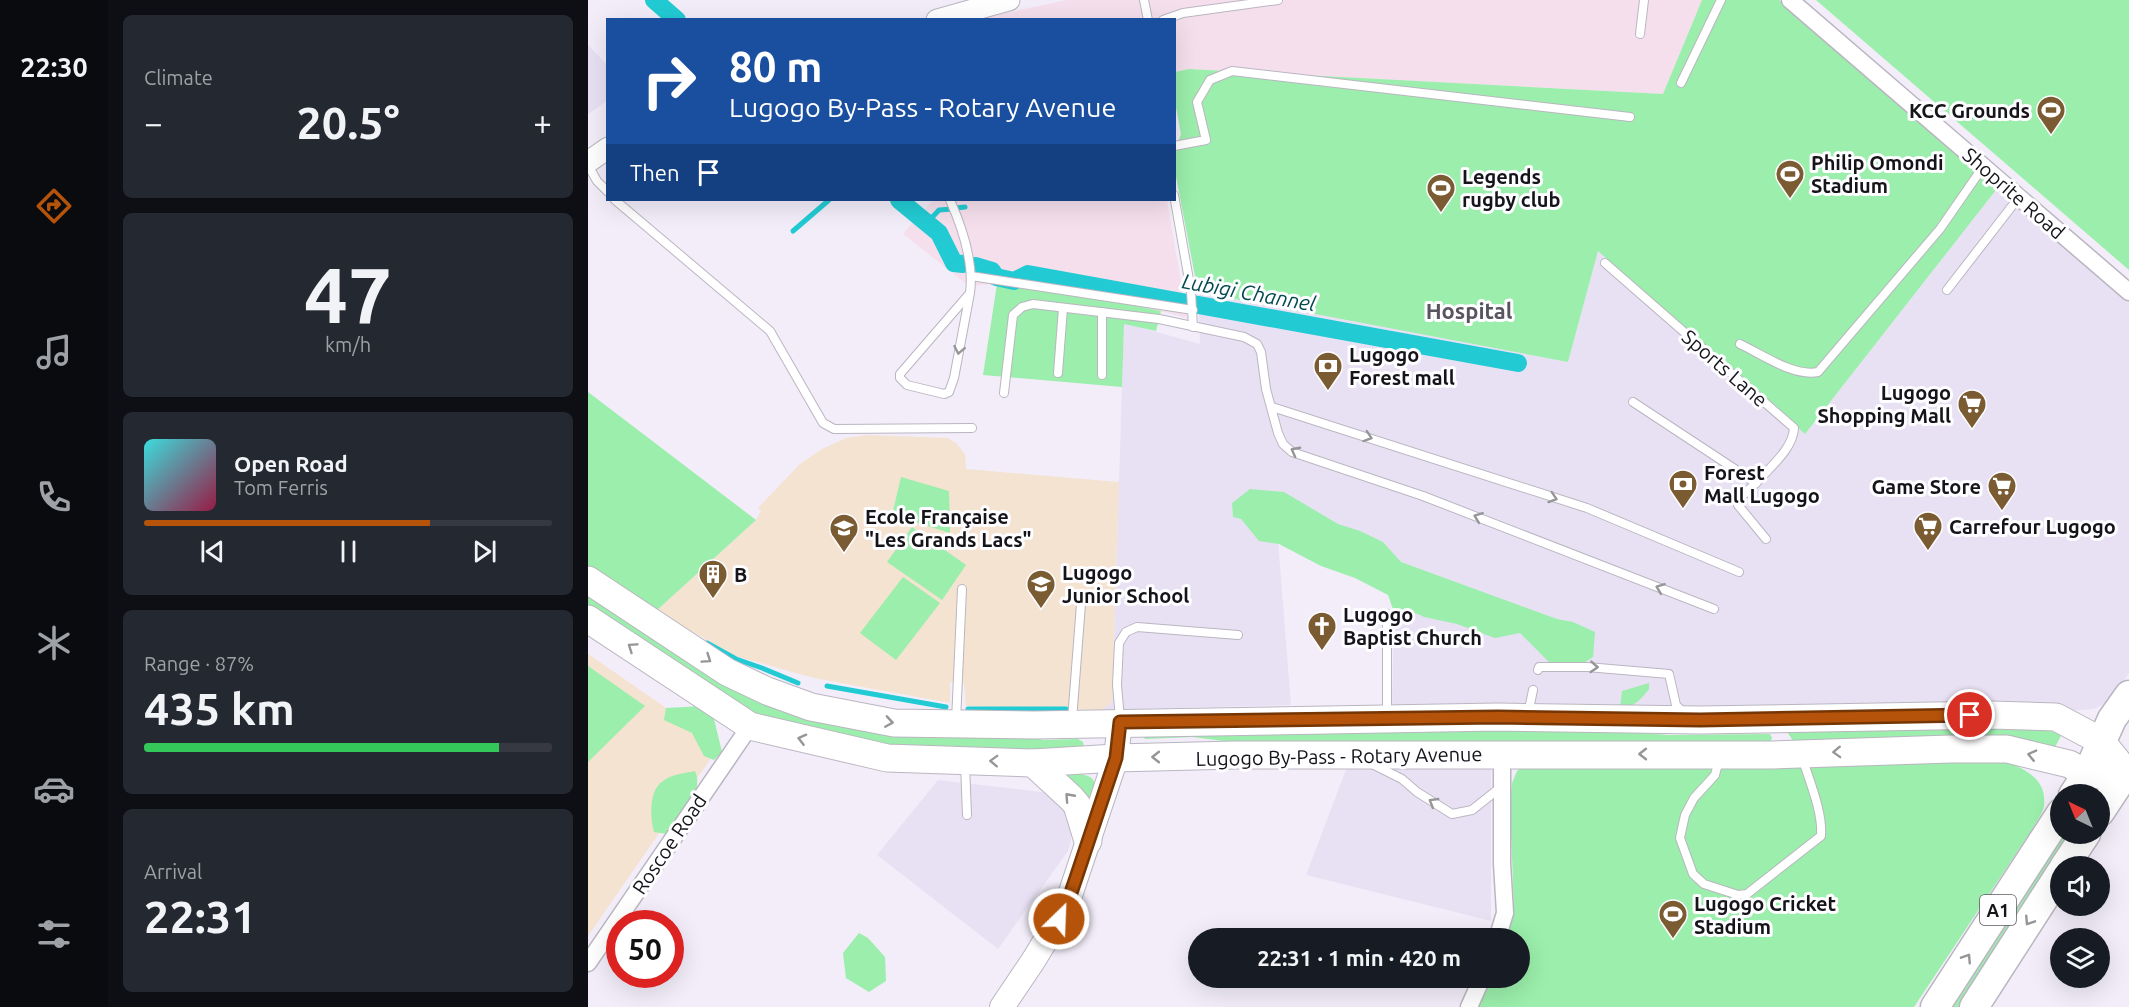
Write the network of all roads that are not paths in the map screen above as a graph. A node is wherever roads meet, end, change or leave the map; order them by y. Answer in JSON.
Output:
{"nodes":[{"id":1,"x":1009,"y":0,"type":"edge"},
{"id":2,"x":1144,"y":0,"type":"edge"},
{"id":3,"x":1278,"y":0,"type":"edge"},
{"id":4,"x":1644,"y":0,"type":"edge"},
{"id":5,"x":1721,"y":0,"type":"edge"},
{"id":6,"x":1790,"y":0,"type":"edge"},
{"id":7,"x":945,"y":12,"type":"edge"},
{"id":8,"x":1148,"y":18,"type":"edge"},
{"id":9,"x":1169,"y":18,"type":"edge"},
{"id":10,"x":1640,"y":34,"type":"dead end"},
{"id":11,"x":1681,"y":83,"type":"dead end"},
{"id":12,"x":1630,"y":117,"type":"dead end"},
{"id":13,"x":1176,"y":146,"type":"edge"},
{"id":14,"x":606,"y":150,"type":"edge"},
{"id":15,"x":588,"y":163,"type":"edge"},
{"id":16,"x":1983,"y":167,"type":"junction"},
{"id":17,"x":606,"y":190,"type":"edge"},
{"id":18,"x":2019,"y":197,"type":"junction"},
{"id":19,"x":616,"y":201,"type":"edge"},
{"id":20,"x":950,"y":201,"type":"edge"},
{"id":21,"x":1175,"y":201,"type":"edge"},
{"id":22,"x":1605,"y":264,"type":"dead end"},
{"id":23,"x":971,"y":276,"type":"junction"},
{"id":24,"x":1947,"y":290,"type":"dead end"},
{"id":25,"x":2129,"y":292,"type":"edge"},
{"id":26,"x":970,"y":293,"type":"junction"},
{"id":27,"x":1063,"y":308,"type":"junction"},
{"id":28,"x":1193,"y":310,"type":"junction"},
{"id":29,"x":1102,"y":312,"type":"junction"},
{"id":30,"x":1193,"y":327,"type":"junction"},
{"id":31,"x":1740,"y":344,"type":"dead end"},
{"id":32,"x":1058,"y":373,"type":"dead end"},
{"id":33,"x":1102,"y":375,"type":"dead end"},
{"id":34,"x":1004,"y":393,"type":"dead end"},
{"id":35,"x":1633,"y":402,"type":"dead end"},
{"id":36,"x":1272,"y":407,"type":"junction"},
{"id":37,"x":972,"y":428,"type":"dead end"},
{"id":38,"x":1756,"y":483,"type":"junction"},
{"id":39,"x":1766,"y":539,"type":"dead end"},
{"id":40,"x":1740,"y":572,"type":"dead end"},
{"id":41,"x":588,"y":580,"type":"edge"},
{"id":42,"x":962,"y":589,"type":"dead end"},
{"id":43,"x":1081,"y":604,"type":"dead end"},
{"id":44,"x":1714,"y":609,"type":"dead end"},
{"id":45,"x":1387,"y":614,"type":"dead end"},
{"id":46,"x":588,"y":619,"type":"edge"},
{"id":47,"x":1238,"y":635,"type":"dead end"},
{"id":48,"x":1538,"y":670,"type":"dead end"},
{"id":49,"x":1533,"y":690,"type":"dead end"},
{"id":50,"x":2129,"y":695,"type":"edge"},
{"id":51,"x":1528,"y":717,"type":"junction"},
{"id":52,"x":1387,"y":718,"type":"junction"},
{"id":53,"x":1768,"y":719,"type":"junction"},
{"id":54,"x":1690,"y":720,"type":"junction"},
{"id":55,"x":1235,"y":721,"type":"junction"},
{"id":56,"x":1120,"y":722,"type":"junction"},
{"id":57,"x":1071,"y":723,"type":"junction"},
{"id":58,"x":956,"y":725,"type":"junction"},
{"id":59,"x":750,"y":726,"type":"junction"},
{"id":60,"x":2101,"y":741,"type":"junction"},
{"id":61,"x":1801,"y":753,"type":"junction"},
{"id":62,"x":1354,"y":754,"type":"junction"},
{"id":63,"x":1502,"y":754,"type":"junction"},
{"id":64,"x":1720,"y":754,"type":"junction"},
{"id":65,"x":1235,"y":755,"type":"junction"},
{"id":66,"x":1773,"y":755,"type":"junction"},
{"id":67,"x":1116,"y":758,"type":"junction"},
{"id":68,"x":965,"y":760,"type":"junction"},
{"id":69,"x":1033,"y":763,"type":"junction"},
{"id":70,"x":2126,"y":772,"type":"edge"},
{"id":71,"x":2080,"y":784,"type":"edge"},
{"id":72,"x":1501,"y":786,"type":"junction"},
{"id":73,"x":2110,"y":797,"type":"edge"},
{"id":74,"x":967,"y":815,"type":"dead end"},
{"id":75,"x":2050,"y":830,"type":"edge"},
{"id":76,"x":1088,"y":841,"type":"junction"},
{"id":77,"x":2050,"y":889,"type":"edge"},
{"id":78,"x":1500,"y":928,"type":"edge"},
{"id":79,"x":588,"y":963,"type":"edge"},
{"id":80,"x":1478,"y":988,"type":"edge"},
{"id":81,"x":1002,"y":1007,"type":"edge"},
{"id":82,"x":1469,"y":1007,"type":"edge"},
{"id":83,"x":1935,"y":1007,"type":"edge"},
{"id":84,"x":1974,"y":1007,"type":"edge"}],
"edges":[{"from":1,"to":7,"type":"street"},
{"from":2,"to":8,"type":"lane"},
{"from":3,"to":9,"type":"lane"},
{"from":4,"to":10,"type":"lane"},
{"from":5,"to":11,"type":"lane"},
{"from":6,"to":16,"type":"street","name":"Shoprite Road"},
{"from":12,"to":13,"type":"lane"},
{"from":14,"to":15,"type":"street"},
{"from":15,"to":17,"type":"lane"},
{"from":16,"to":18,"type":"street","name":"Shoprite Road"},
{"from":16,"to":31,"type":"lane"},
{"from":18,"to":24,"type":"lane"},
{"from":18,"to":25,"type":"street","name":"Shoprite Road"},
{"from":19,"to":37,"type":"lane"},
{"from":20,"to":23,"type":"lane"},
{"from":21,"to":28,"type":"lane"},
{"from":22,"to":38,"type":"lane","name":"Sports Lane"},
{"from":23,"to":26,"type":"lane"},
{"from":23,"to":28,"type":"lane"},
{"from":26,"to":26,"type":"lane","one_way":true},
{"from":27,"to":29,"type":"lane"},
{"from":27,"to":32,"type":"lane"},
{"from":27,"to":34,"type":"lane"},
{"from":28,"to":30,"type":"lane"},
{"from":29,"to":30,"type":"lane"},
{"from":29,"to":33,"type":"lane"},
{"from":30,"to":36,"type":"lane"},
{"from":35,"to":38,"type":"lane"},
{"from":36,"to":40,"type":"lane","one_way":true},
{"from":44,"to":36,"type":"lane","one_way":true},
{"from":38,"to":39,"type":"lane"},
{"from":41,"to":58,"type":"main road","name":"Lugogo By-Pass - Rotary Avenue","one_way":true},
{"from":42,"to":58,"type":"lane"},
{"from":43,"to":57,"type":"lane"},
{"from":45,"to":52,"type":"lane"},
{"from":59,"to":46,"type":"main road","name":"Lugogo By-Pass - Rotary Avenue","one_way":true},
{"from":47,"to":56,"type":"lane"},
{"from":48,"to":54,"type":"lane","one_way":true},
{"from":49,"to":51,"type":"lane"},
{"from":50,"to":60,"type":"highway"},
{"from":51,"to":52,"type":"main road","name":"Lugogo By-Pass - Rotary Avenue"},
{"from":51,"to":54,"type":"main road","name":"Lugogo By-Pass - Rotary Avenue"},
{"from":52,"to":55,"type":"main road","name":"Lugogo By-Pass - Rotary Avenue"},
{"from":53,"to":54,"type":"main road","name":"Lugogo By-Pass - Rotary Avenue"},
{"from":53,"to":60,"type":"main road","name":"Lugogo By-Pass - Rotary Avenue"},
{"from":53,"to":66,"type":"main road"},
{"from":55,"to":56,"type":"main road","name":"Lugogo By-Pass - Rotary Avenue"},
{"from":55,"to":65,"type":"main road"},
{"from":56,"to":57,"type":"main road","name":"Lugogo By-Pass - Rotary Avenue"},
{"from":56,"to":67,"type":"main road"},
{"from":57,"to":58,"type":"main road","name":"Lugogo By-Pass - Rotary Avenue"},
{"from":68,"to":59,"type":"main road","name":"Lugogo By-Pass - Rotary Avenue","one_way":true},
{"from":59,"to":79,"type":"street","name":"Roscoe Road"},
{"from":60,"to":70,"type":"main road","name":"Lugogo By-Pass - Rotary Avenue"},
{"from":60,"to":71,"type":"highway"},
{"from":61,"to":64,"type":"lane"},
{"from":61,"to":66,"type":"main road","name":"Lugogo By-Pass - Rotary Avenue"},
{"from":71,"to":61,"type":"main road","name":"Lugogo By-Pass - Rotary Avenue","one_way":true},
{"from":62,"to":63,"type":"main road","name":"Lugogo By-Pass - Rotary Avenue"},
{"from":62,"to":65,"type":"main road","name":"Lugogo By-Pass - Rotary Avenue"},
{"from":72,"to":62,"type":"lane","one_way":true},
{"from":64,"to":63,"type":"main road","name":"Lugogo By-Pass - Rotary Avenue","one_way":true},
{"from":63,"to":72,"type":"street"},
{"from":64,"to":66,"type":"main road","name":"Lugogo By-Pass - Rotary Avenue"},
{"from":65,"to":67,"type":"main road","name":"Lugogo By-Pass - Rotary Avenue","one_way":true},
{"from":67,"to":69,"type":"main road","name":"Lugogo By-Pass - Rotary Avenue"},
{"from":67,"to":76,"type":"main road"},
{"from":69,"to":68,"type":"main road","name":"Lugogo By-Pass - Rotary Avenue","one_way":true},
{"from":68,"to":74,"type":"lane"},
{"from":76,"to":69,"type":"main road","one_way":true},
{"from":70,"to":71,"type":"main road","name":"Lugogo By-Pass - Rotary Avenue"},
{"from":70,"to":73,"type":"highway"},
{"from":72,"to":78,"type":"street"},
{"from":83,"to":75,"type":"highway","number":"A1","one_way":true},
{"from":76,"to":81,"type":"main road"},
{"from":77,"to":84,"type":"highway","number":"A1","one_way":true},
{"from":80,"to":82,"type":"street"}]}
